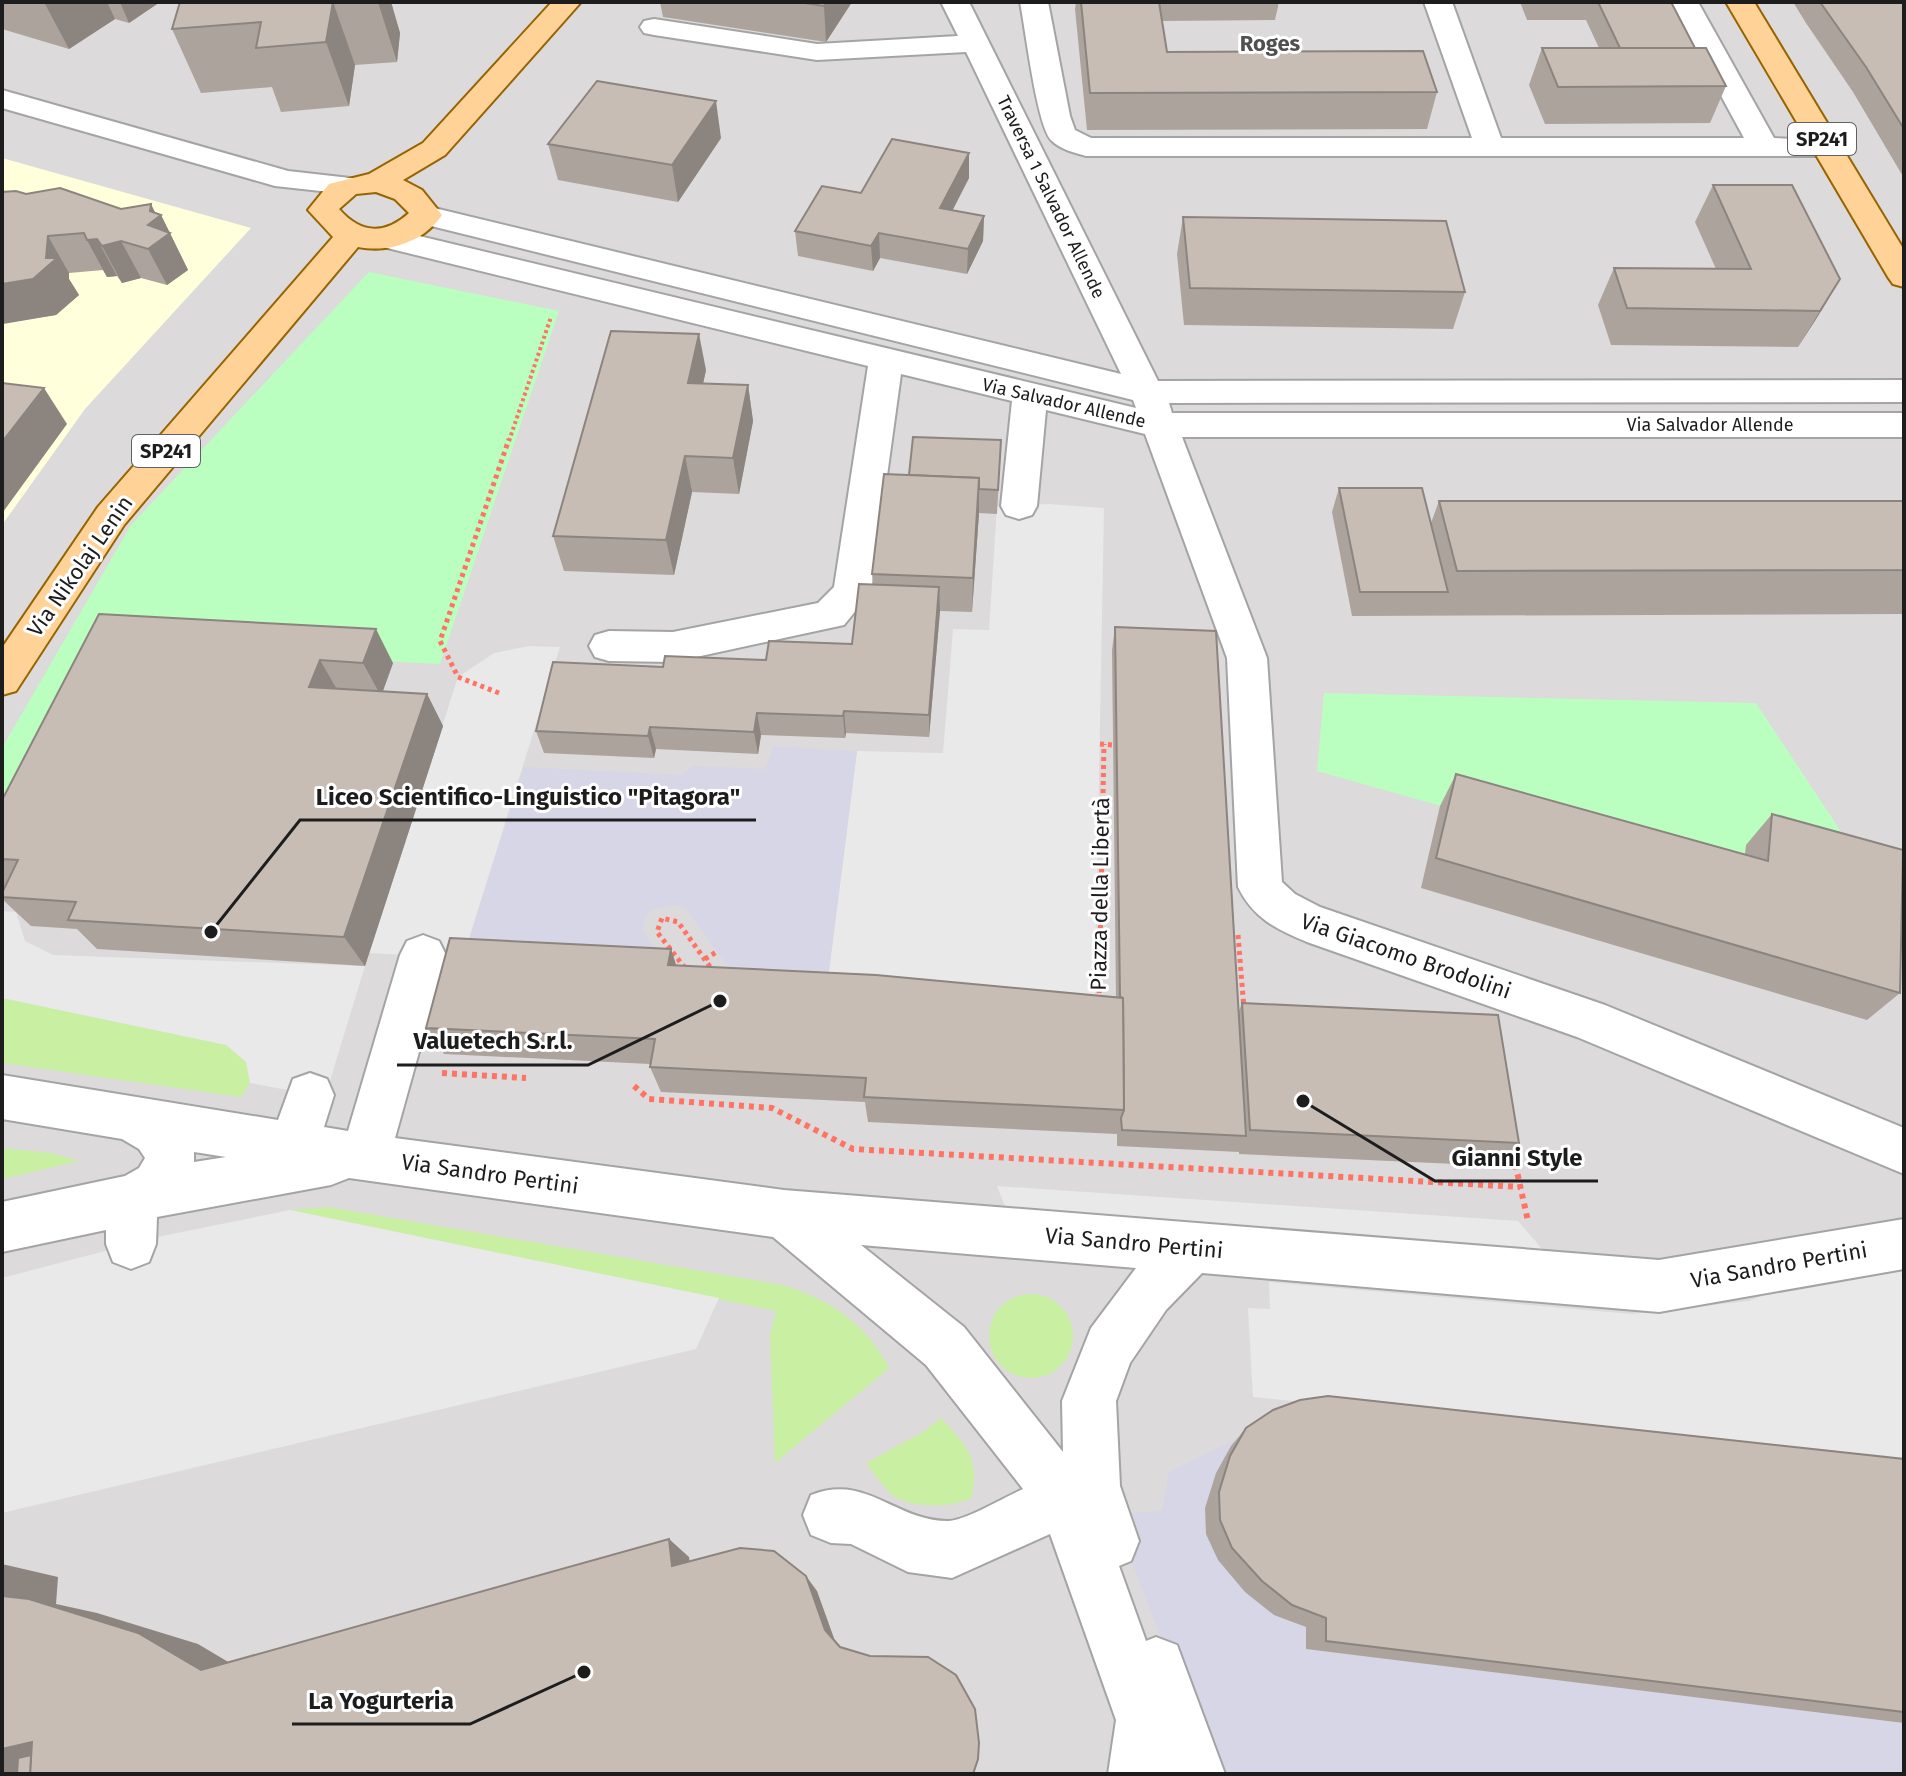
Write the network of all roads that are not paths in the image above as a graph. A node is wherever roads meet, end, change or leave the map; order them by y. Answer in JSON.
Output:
{"nodes":[{"id":1,"x":567,"y":2,"type":"edge"},
{"id":2,"x":955,"y":2,"type":"edge"},
{"id":3,"x":1034,"y":2,"type":"edge"},
{"id":4,"x":1438,"y":2,"type":"edge"},
{"id":5,"x":1684,"y":2,"type":"edge"},
{"id":6,"x":1740,"y":2,"type":"edge"},
{"id":7,"x":654,"y":27,"type":"dead end"},
{"id":8,"x":975,"y":43,"type":"junction"},
{"id":9,"x":2,"y":99,"type":"edge"},
{"id":10,"x":1489,"y":145,"type":"junction"},
{"id":11,"x":1764,"y":147,"type":"junction"},
{"id":12,"x":1827,"y":147,"type":"junction"},
{"id":13,"x":286,"y":180,"type":"junction"},
{"id":14,"x":362,"y":184,"type":"junction"},
{"id":15,"x":323,"y":210,"type":"junction"},
{"id":16,"x":426,"y":215,"type":"junction"},
{"id":17,"x":350,"y":237,"type":"junction"},
{"id":18,"x":386,"y":238,"type":"junction"},
{"id":19,"x":1904,"y":277,"type":"edge"},
{"id":20,"x":886,"y":360,"type":"junction"},
{"id":21,"x":1904,"y":391,"type":"edge"},
{"id":22,"x":1030,"y":395,"type":"junction"},
{"id":23,"x":1152,"y":409,"type":"junction"},
{"id":24,"x":1904,"y":425,"type":"edge"},
{"id":25,"x":1019,"y":506,"type":"dead end"},
{"id":26,"x":609,"y":646,"type":"dead end"},
{"id":27,"x":2,"y":680,"type":"edge"},
{"id":28,"x":423,"y":955,"type":"dead end"},
{"id":29,"x":310,"y":1095,"type":"dead end"},
{"id":30,"x":2,"y":1097,"type":"edge"},
{"id":31,"x":122,"y":1117,"type":"junction"},
{"id":32,"x":294,"y":1145,"type":"junction"},
{"id":33,"x":1904,"y":1151,"type":"edge"},
{"id":34,"x":365,"y":1157,"type":"junction"},
{"id":35,"x":784,"y":1214,"type":"junction"},
{"id":36,"x":131,"y":1221,"type":"junction"},
{"id":37,"x":2,"y":1227,"type":"edge"},
{"id":38,"x":1904,"y":1244,"type":"edge"},
{"id":39,"x":1191,"y":1248,"type":"junction"},
{"id":40,"x":1079,"y":1493,"type":"junction"},
{"id":41,"x":831,"y":1515,"type":"dead end"},
{"id":42,"x":1138,"y":1774,"type":"edge"},
{"id":43,"x":1195,"y":1774,"type":"edge"}],
"edges":[{"from":1,"to":14,"type":"main road"},
{"from":2,"to":8,"type":"street","name":"Traversa 1 Salvador Allende"},
{"from":3,"to":10,"type":"street"},
{"from":4,"to":10,"type":"street"},
{"from":5,"to":11,"type":"street"},
{"from":6,"to":12,"type":"main road","number":"SP241"},
{"from":7,"to":8,"type":"street"},
{"from":8,"to":23,"type":"street","name":"Traversa 1 Salvador Allende"},
{"from":9,"to":13,"type":"street"},
{"from":10,"to":11,"type":"street"},
{"from":11,"to":12,"type":"street"},
{"from":12,"to":19,"type":"main road","number":"SP241"},
{"from":13,"to":14,"type":"street"},
{"from":13,"to":15,"type":"street"},
{"from":14,"to":15,"type":"main road"},
{"from":14,"to":16,"type":"main road"},
{"from":15,"to":17,"type":"main road"},
{"from":16,"to":18,"type":"main road"},
{"from":16,"to":23,"type":"street","name":"Via Salvador Allende"},
{"from":17,"to":18,"type":"main road"},
{"from":17,"to":27,"type":"main road","name":"Via Nikolaj Lenin","number":"SP241"},
{"from":18,"to":20,"type":"street","name":"Via Salvador Allende"},
{"from":20,"to":22,"type":"street","name":"Via Salvador Allende"},
{"from":20,"to":26,"type":"street"},
{"from":21,"to":23,"type":"street","name":"Via Salvador Allende"},
{"from":22,"to":23,"type":"street","name":"Via Salvador Allende"},
{"from":22,"to":25,"type":"street"},
{"from":23,"to":24,"type":"street","name":"Via Salvador Allende"},
{"from":23,"to":33,"type":"street","name":"Via Giacomo Brodolini"},
{"from":28,"to":34,"type":"street"},
{"from":29,"to":32,"type":"street"},
{"from":30,"to":31,"type":"street","name":"Via Sandro Pertini"},
{"from":31,"to":32,"type":"street","name":"Via Sandro Pertini"},
{"from":31,"to":36,"type":"street","name":"Via Sandro Pertini"},
{"from":32,"to":34,"type":"street","name":"Via Sandro Pertini"},
{"from":34,"to":35,"type":"street","name":"Via Sandro Pertini"},
{"from":34,"to":36,"type":"street","name":"Via Sandro Pertini"},
{"from":35,"to":39,"type":"street","name":"Via Sandro Pertini"},
{"from":35,"to":40,"type":"street"},
{"from":36,"to":37,"type":"street","name":"Via Sandro Pertini"},
{"from":38,"to":39,"type":"street","name":"Via Sandro Pertini"},
{"from":39,"to":40,"type":"street"},
{"from":40,"to":41,"type":"street"},
{"from":40,"to":42,"type":"street"},
{"from":40,"to":43,"type":"street"}]}
